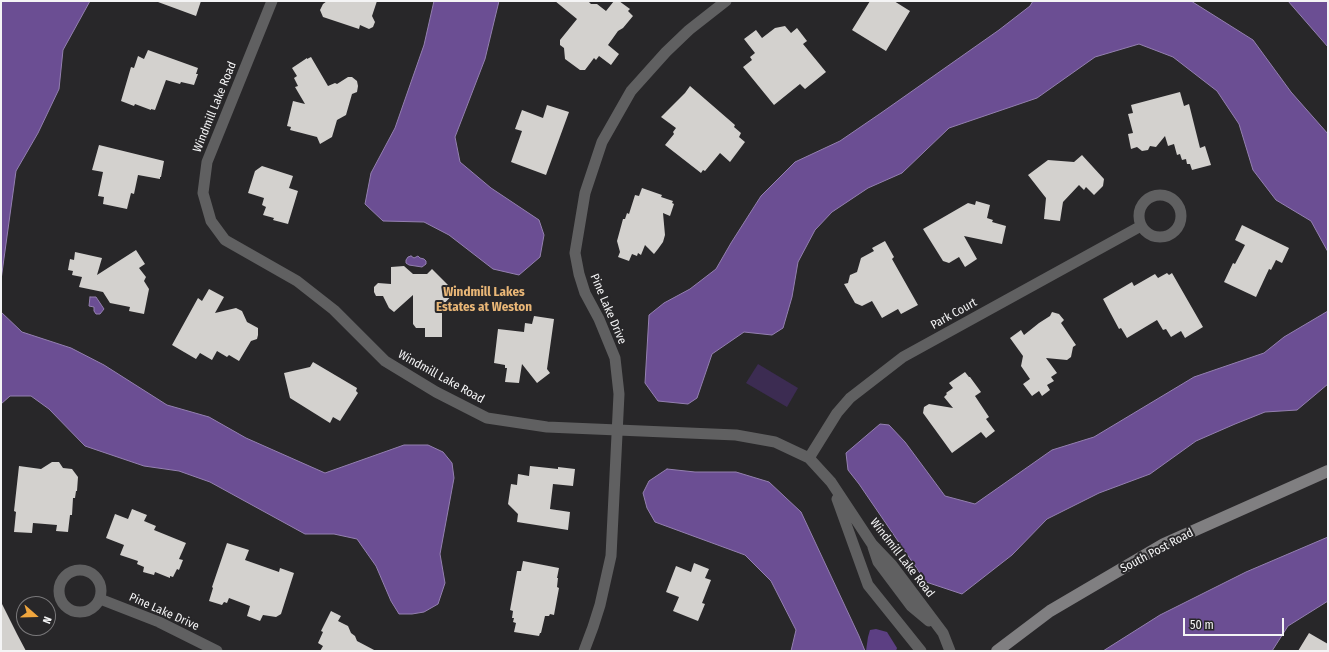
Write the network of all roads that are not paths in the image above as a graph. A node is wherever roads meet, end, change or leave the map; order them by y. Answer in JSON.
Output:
{"nodes":[{"id":1,"x":272,"y":1,"type":"edge"},
{"id":2,"x":726,"y":1,"type":"edge"},
{"id":3,"x":1141,"y":226,"type":"dead end"},
{"id":4,"x":618,"y":431,"type":"junction"},
{"id":5,"x":809,"y":458,"type":"junction"},
{"id":6,"x":1328,"y":471,"type":"edge"},
{"id":7,"x":831,"y":482,"type":"junction"},
{"id":8,"x":100,"y":599,"type":"dead end"},
{"id":9,"x":217,"y":651,"type":"edge"},
{"id":10,"x":584,"y":651,"type":"edge"},
{"id":11,"x":921,"y":651,"type":"edge"},
{"id":12,"x":950,"y":651,"type":"edge"},
{"id":13,"x":997,"y":651,"type":"edge"}],
"edges":[{"from":1,"to":4,"type":"street","name":"Windmill Lake Road"},
{"from":2,"to":4,"type":"street","name":"Pine Lake Drive"},
{"from":3,"to":5,"type":"street","name":"Park Court"},
{"from":4,"to":5,"type":"street","name":"Windmill Lake Road"},
{"from":4,"to":10,"type":"street","name":"Pine Lake Drive"},
{"from":5,"to":7,"type":"street","name":"Windmill Lake Road"},
{"from":6,"to":13,"type":"street","name":"South Post Road"},
{"from":7,"to":11,"type":"street","name":"Windmill Lake Road"},
{"from":7,"to":12,"type":"street","name":"Windmill Lake Road"},
{"from":8,"to":9,"type":"street","name":"Pine Lake Drive"}]}
